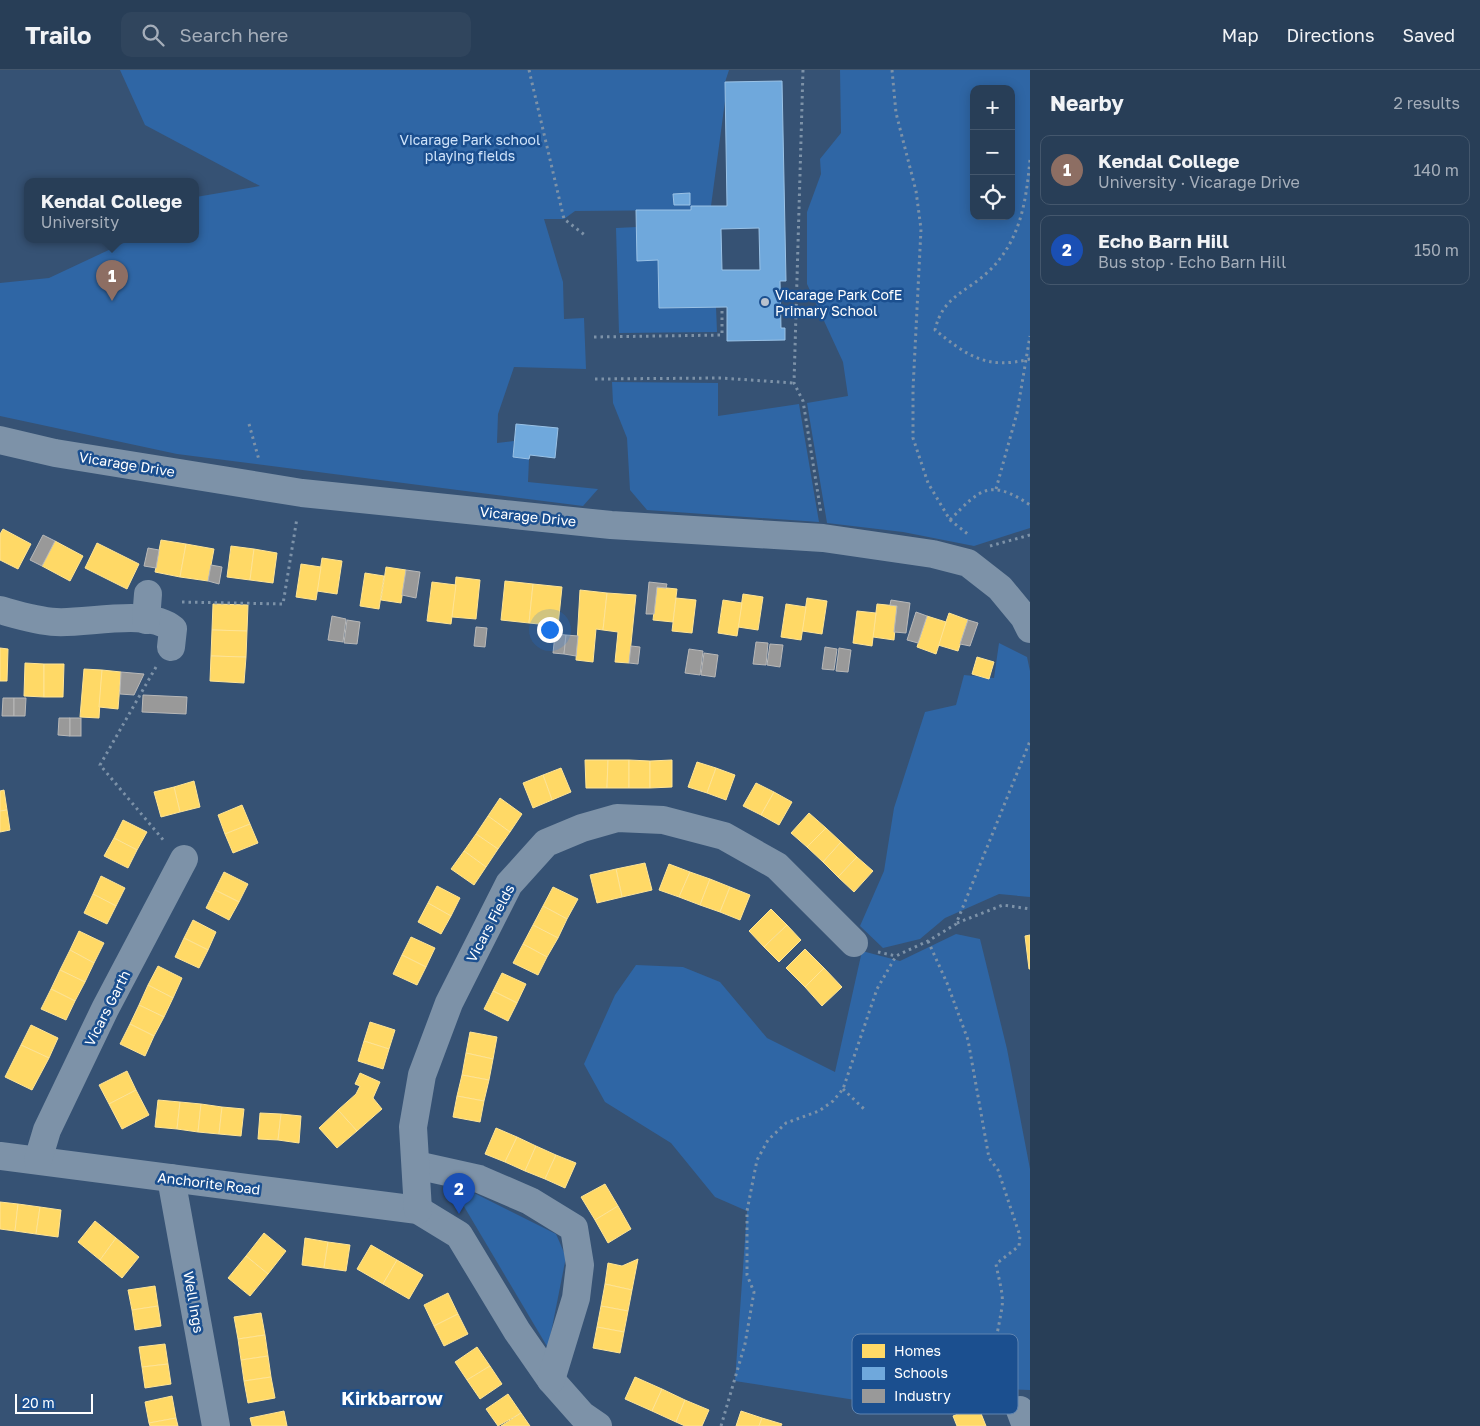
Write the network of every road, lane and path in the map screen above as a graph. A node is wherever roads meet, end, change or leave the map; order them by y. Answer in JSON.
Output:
{"nodes":[{"id":1,"x":529,"y":70,"type":"edge"},
{"id":2,"x":803,"y":70,"type":"edge"},
{"id":3,"x":892,"y":70,"type":"edge"},
{"id":4,"x":1030,"y":160,"type":"edge"},
{"id":5,"x":586,"y":236,"type":"dead end"},
{"id":6,"x":722,"y":307,"type":"dead end"},
{"id":7,"x":1030,"y":336,"type":"edge"},
{"id":8,"x":594,"y":337,"type":"dead end"},
{"id":9,"x":1030,"y":359,"type":"edge"},
{"id":10,"x":1024,"y":360,"type":"junction"},
{"id":11,"x":595,"y":379,"type":"dead end"},
{"id":12,"x":794,"y":383,"type":"junction"},
{"id":13,"x":249,"y":424,"type":"dead end"},
{"id":14,"x":0,"y":440,"type":"edge"},
{"id":15,"x":268,"y":487,"type":"junction"},
{"id":16,"x":996,"y":489,"type":"junction"},
{"id":17,"x":1030,"y":505,"type":"edge"},
{"id":18,"x":298,"y":509,"type":"dead end"},
{"id":19,"x":950,"y":520,"type":"junction"},
{"id":20,"x":1030,"y":535,"type":"edge"},
{"id":21,"x":971,"y":536,"type":"dead end"},
{"id":22,"x":823,"y":538,"type":"junction"},
{"id":23,"x":968,"y":563,"type":"junction"},
{"id":24,"x":148,"y":594,"type":"dead end"},
{"id":25,"x":179,"y":602,"type":"dead end"},
{"id":26,"x":0,"y":610,"type":"edge"},
{"id":27,"x":146,"y":620,"type":"junction"},
{"id":28,"x":1030,"y":629,"type":"edge"},
{"id":29,"x":165,"y":655,"type":"joint"},
{"id":30,"x":1030,"y":742,"type":"edge"},
{"id":31,"x":174,"y":851,"type":"joint"},
{"id":32,"x":1030,"y":909,"type":"edge"},
{"id":33,"x":956,"y":924,"type":"junction"},
{"id":34,"x":928,"y":941,"type":"junction"},
{"id":35,"x":854,"y":943,"type":"dead end"},
{"id":36,"x":843,"y":1090,"type":"junction"},
{"id":37,"x":866,"y":1110,"type":"dead end"},
{"id":38,"x":0,"y":1156,"type":"edge"},
{"id":39,"x":38,"y":1160,"type":"junction"},
{"id":40,"x":416,"y":1165,"type":"junction"},
{"id":41,"x":171,"y":1178,"type":"junction"},
{"id":42,"x":418,"y":1210,"type":"junction"},
{"id":43,"x":996,"y":1334,"type":"edge"},
{"id":44,"x":551,"y":1380,"type":"junction"},
{"id":45,"x":587,"y":1422,"type":"edge"},
{"id":46,"x":216,"y":1426,"type":"edge"},
{"id":47,"x":721,"y":1426,"type":"edge"}],
"edges":[{"from":1,"to":5,"type":"path"},
{"from":2,"to":12,"type":"path"},
{"from":3,"to":19,"type":"path"},
{"from":4,"to":10,"type":"path"},
{"from":6,"to":8,"type":"path"},
{"from":7,"to":10,"type":"path"},
{"from":9,"to":10,"type":"path"},
{"from":10,"to":16,"type":"path"},
{"from":11,"to":12,"type":"path"},
{"from":12,"to":22,"type":"path"},
{"from":13,"to":15,"type":"path"},
{"from":14,"to":15,"type":"street","name":"Vicarage Drive"},
{"from":15,"to":22,"type":"street","name":"Vicarage Drive"},
{"from":16,"to":17,"type":"path"},
{"from":16,"to":19,"type":"path"},
{"from":18,"to":25,"type":"path"},
{"from":19,"to":21,"type":"path"},
{"from":20,"to":23,"type":"path"},
{"from":22,"to":23,"type":"street","name":"Vicarage Drive"},
{"from":23,"to":28,"type":"street","name":"Vicarage Drive"},
{"from":24,"to":27,"type":"street"},
{"from":26,"to":27,"type":"street"},
{"from":27,"to":29,"type":"street"},
{"from":29,"to":31,"type":"path"},
{"from":30,"to":33,"type":"path"},
{"from":31,"to":39,"type":"street","name":"Vicars Garth"},
{"from":32,"to":33,"type":"path"},
{"from":33,"to":34,"type":"path"},
{"from":34,"to":36,"type":"path"},
{"from":34,"to":43,"type":"path"},
{"from":35,"to":40,"type":"street","name":"Vicars Fields"},
{"from":36,"to":37,"type":"path"},
{"from":36,"to":47,"type":"path"},
{"from":38,"to":39,"type":"street","name":"Anchorite Road"},
{"from":39,"to":41,"type":"street","name":"Anchorite Road"},
{"from":40,"to":42,"type":"street","name":"Vicars Fields"},
{"from":40,"to":44,"type":"street"},
{"from":41,"to":42,"type":"street","name":"Anchorite Road"},
{"from":41,"to":46,"type":"street","name":"Well Ings"},
{"from":42,"to":44,"type":"street"},
{"from":44,"to":45,"type":"street"}]}
